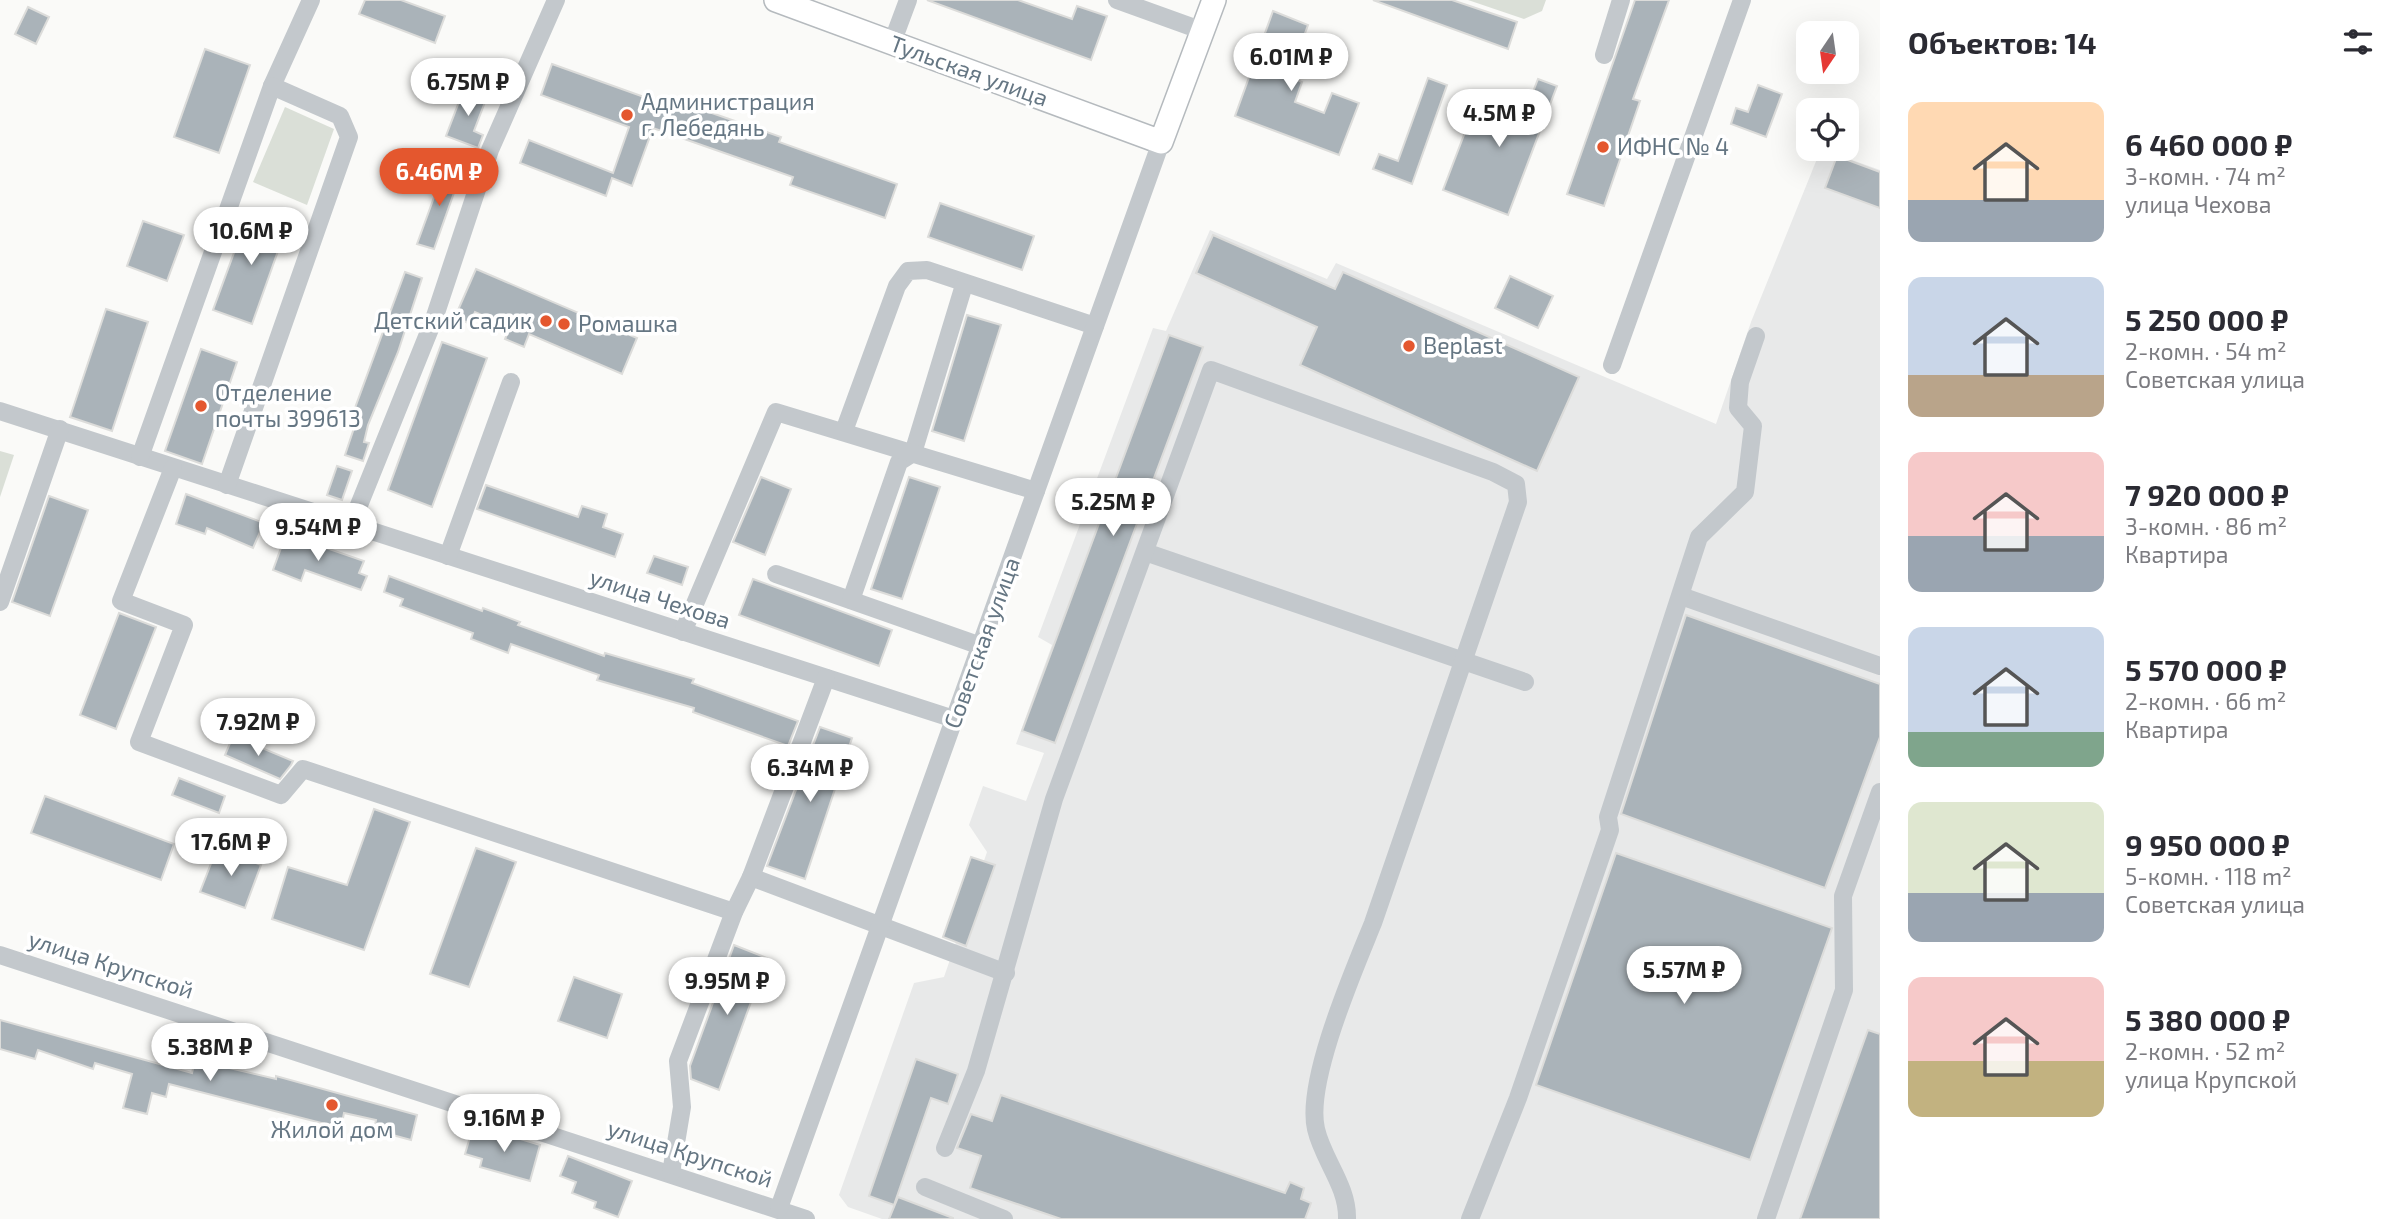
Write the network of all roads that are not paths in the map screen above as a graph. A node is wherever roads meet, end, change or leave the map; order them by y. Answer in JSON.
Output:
{"nodes":[{"id":1,"x":311,"y":0,"type":"edge"},
{"id":2,"x":556,"y":0,"type":"edge"},
{"id":3,"x":776,"y":0,"type":"edge"},
{"id":4,"x":908,"y":0,"type":"edge"},
{"id":5,"x":1117,"y":0,"type":"edge"},
{"id":6,"x":1214,"y":0,"type":"edge"},
{"id":7,"x":1621,"y":0,"type":"edge"},
{"id":8,"x":1742,"y":0,"type":"edge"},
{"id":9,"x":1203,"y":31,"type":"junction"},
{"id":10,"x":892,"y":43,"type":"junction"},
{"id":11,"x":1604,"y":55,"type":"dead end"},
{"id":12,"x":272,"y":86,"type":"junction"},
{"id":13,"x":1161,"y":142,"type":"junction"},
{"id":14,"x":964,"y":285,"type":"junction"},
{"id":15,"x":1096,"y":326,"type":"junction"},
{"id":16,"x":1756,"y":336,"type":"dead end"},
{"id":17,"x":1612,"y":365,"type":"dead end"},
{"id":18,"x":511,"y":382,"type":"dead end"},
{"id":19,"x":0,"y":411,"type":"edge"},
{"id":20,"x":60,"y":429,"type":"junction"},
{"id":21,"x":844,"y":432,"type":"junction"},
{"id":22,"x":913,"y":453,"type":"junction"},
{"id":23,"x":140,"y":457,"type":"junction"},
{"id":24,"x":173,"y":468,"type":"junction"},
{"id":25,"x":228,"y":485,"type":"junction"},
{"id":26,"x":1036,"y":491,"type":"junction"},
{"id":27,"x":351,"y":525,"type":"junction"},
{"id":28,"x":1145,"y":552,"type":"junction"},
{"id":29,"x":448,"y":556,"type":"junction"},
{"id":30,"x":776,"y":574,"type":"dead end"},
{"id":31,"x":1681,"y":596,"type":"junction"},
{"id":32,"x":851,"y":600,"type":"junction"},
{"id":33,"x":0,"y":601,"type":"edge"},
{"id":34,"x":683,"y":632,"type":"junction"},
{"id":35,"x":981,"y":646,"type":"junction"},
{"id":36,"x":1464,"y":659,"type":"junction"},
{"id":37,"x":1880,"y":666,"type":"edge"},
{"id":38,"x":826,"y":678,"type":"junction"},
{"id":39,"x":1525,"y":682,"type":"dead end"},
{"id":40,"x":954,"y":719,"type":"junction"},
{"id":41,"x":1880,"y":792,"type":"edge"},
{"id":42,"x":751,"y":877,"type":"junction"},
{"id":43,"x":734,"y":912,"type":"junction"},
{"id":44,"x":881,"y":925,"type":"junction"},
{"id":45,"x":0,"y":955,"type":"edge"},
{"id":46,"x":1006,"y":973,"type":"junction"},
{"id":47,"x":945,"y":1148,"type":"dead end"},
{"id":48,"x":671,"y":1173,"type":"junction"},
{"id":49,"x":925,"y":1187,"type":"dead end"},
{"id":50,"x":779,"y":1209,"type":"junction"},
{"id":51,"x":806,"y":1219,"type":"edge"},
{"id":52,"x":1004,"y":1219,"type":"edge"},
{"id":53,"x":1347,"y":1219,"type":"edge"},
{"id":54,"x":1470,"y":1219,"type":"edge"},
{"id":55,"x":1766,"y":1219,"type":"edge"}],
"edges":[{"from":1,"to":12,"type":"street"},
{"from":2,"to":27,"type":"street"},
{"from":3,"to":10,"type":"main road","name":"Тульская улица"},
{"from":4,"to":10,"type":"street"},
{"from":5,"to":9,"type":"street"},
{"from":6,"to":9,"type":"main road","name":"Советская улица"},
{"from":7,"to":11,"type":"street"},
{"from":8,"to":17,"type":"street"},
{"from":9,"to":13,"type":"main road","name":"Советская улица"},
{"from":10,"to":13,"type":"main road","name":"Тульская улица"},
{"from":12,"to":23,"type":"street"},
{"from":12,"to":25,"type":"street"},
{"from":13,"to":15,"type":"street","name":"Советская улица"},
{"from":14,"to":15,"type":"street"},
{"from":14,"to":21,"type":"street"},
{"from":14,"to":22,"type":"street"},
{"from":15,"to":26,"type":"street","name":"Советская улица"},
{"from":16,"to":31,"type":"street"},
{"from":18,"to":29,"type":"street"},
{"from":19,"to":20,"type":"street"},
{"from":20,"to":23,"type":"street"},
{"from":20,"to":33,"type":"street"},
{"from":21,"to":22,"type":"street"},
{"from":21,"to":34,"type":"street"},
{"from":22,"to":26,"type":"street"},
{"from":22,"to":32,"type":"street"},
{"from":23,"to":24,"type":"street","name":"улица Чехова"},
{"from":24,"to":25,"type":"street","name":"улица Чехова"},
{"from":24,"to":43,"type":"street"},
{"from":25,"to":27,"type":"street","name":"улица Чехова"},
{"from":26,"to":35,"type":"street","name":"Советская улица"},
{"from":27,"to":29,"type":"street","name":"улица Чехова"},
{"from":28,"to":36,"type":"street"},
{"from":28,"to":36,"type":"street"},
{"from":28,"to":46,"type":"street"},
{"from":29,"to":34,"type":"street","name":"улица Чехова"},
{"from":30,"to":32,"type":"street"},
{"from":31,"to":37,"type":"street"},
{"from":31,"to":54,"type":"street"},
{"from":32,"to":35,"type":"street"},
{"from":34,"to":38,"type":"street","name":"улица Чехова"},
{"from":35,"to":40,"type":"street","name":"Советская улица"},
{"from":36,"to":39,"type":"street"},
{"from":36,"to":53,"type":"street"},
{"from":38,"to":40,"type":"street","name":"улица Чехова"},
{"from":38,"to":42,"type":"street"},
{"from":40,"to":44,"type":"street","name":"Советская улица"},
{"from":41,"to":55,"type":"street"},
{"from":42,"to":43,"type":"street"},
{"from":42,"to":44,"type":"street"},
{"from":43,"to":48,"type":"street"},
{"from":44,"to":46,"type":"street"},
{"from":44,"to":50,"type":"street","name":"Советская улица"},
{"from":45,"to":48,"type":"street","name":"улица Крупской"},
{"from":46,"to":47,"type":"street"},
{"from":48,"to":50,"type":"street","name":"улица Крупской"},
{"from":49,"to":52,"type":"street"},
{"from":50,"to":51,"type":"street","name":"улица Крупской"}]}
